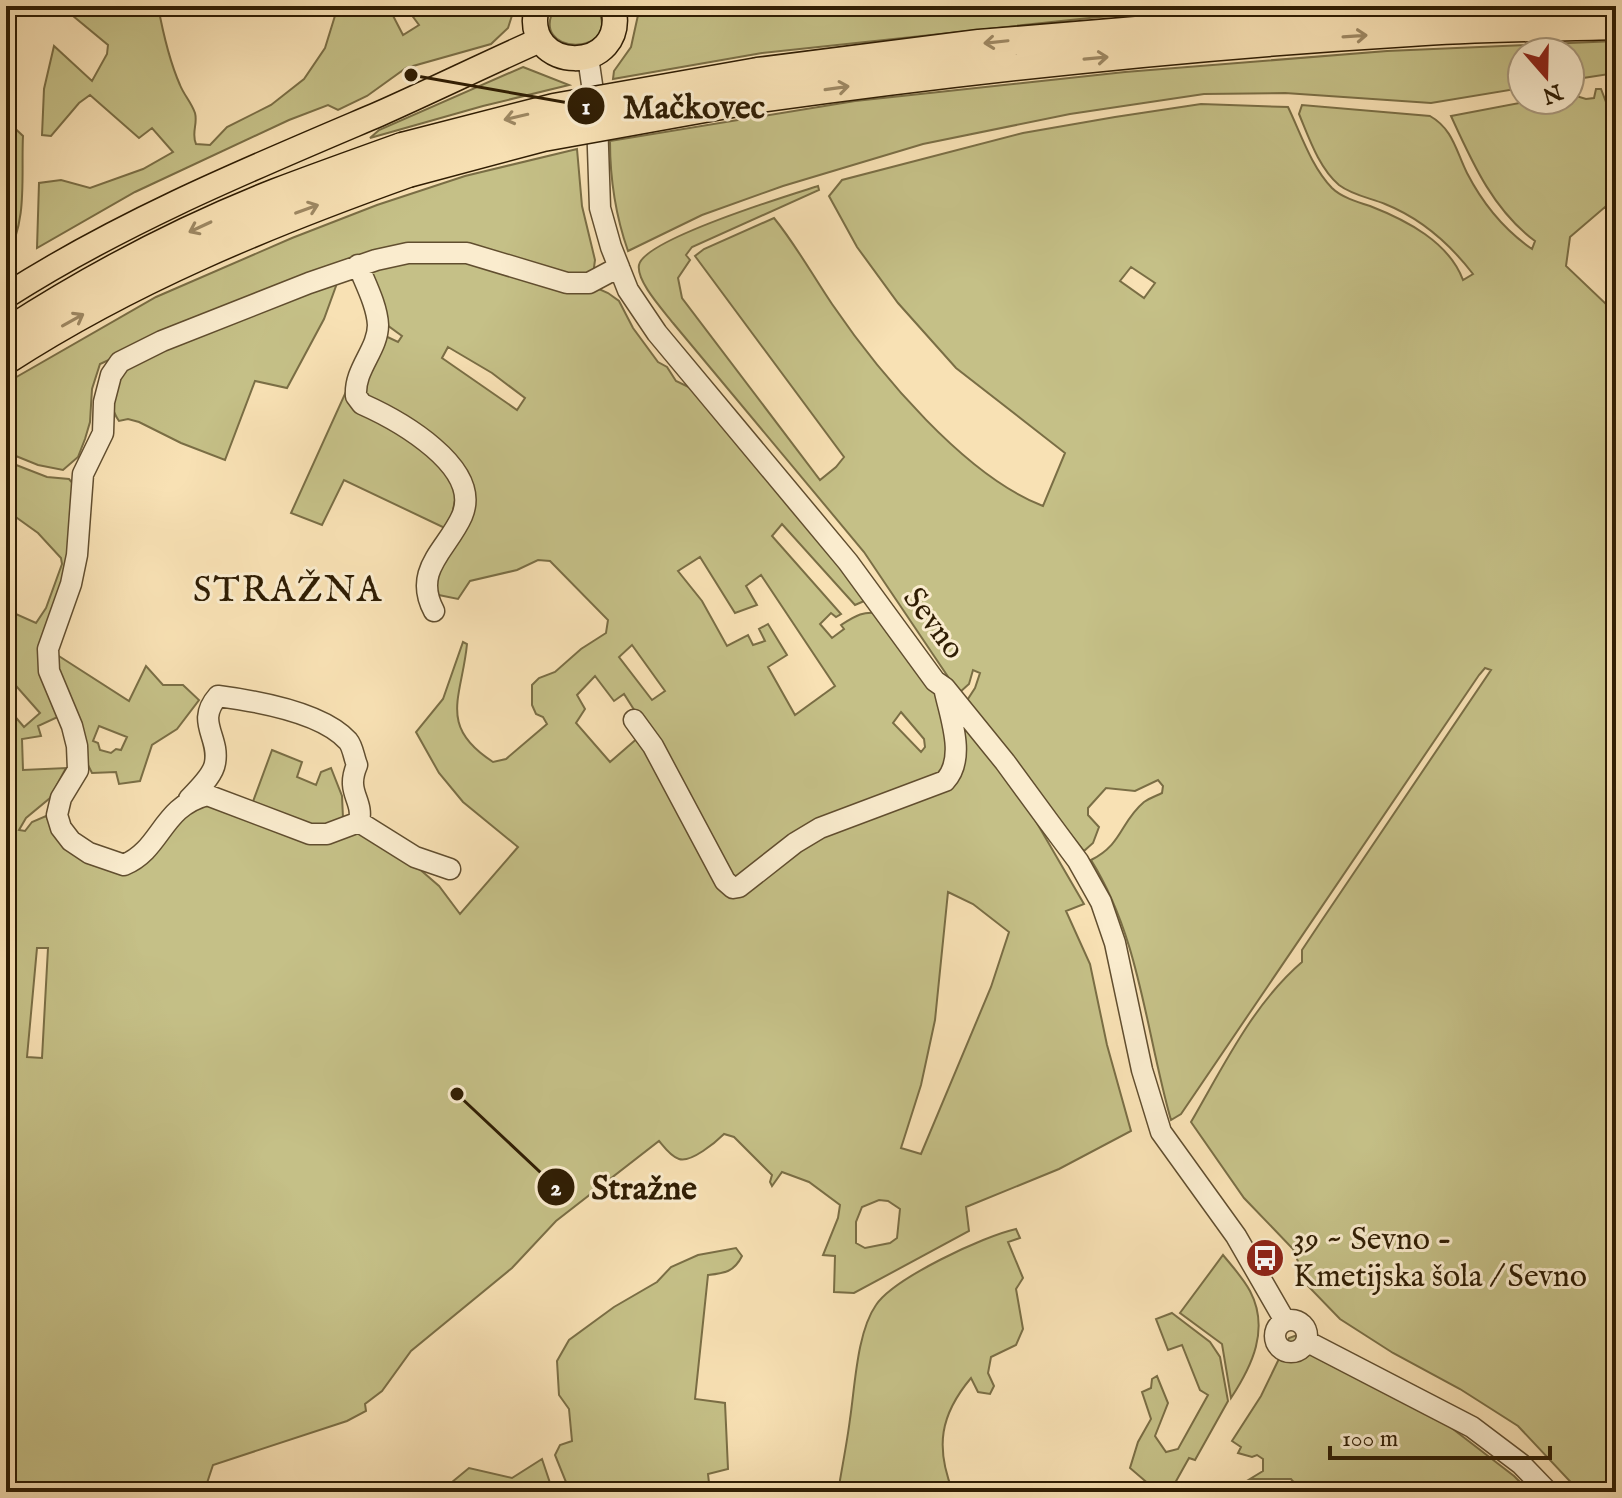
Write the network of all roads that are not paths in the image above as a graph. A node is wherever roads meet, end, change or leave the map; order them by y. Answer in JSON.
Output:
{"nodes":[{"id":1,"x":537,"y":6,"type":"edge"},
{"id":2,"x":613,"y":6,"type":"edge"},
{"id":3,"x":1436,"y":6,"type":"edge"},
{"id":4,"x":1616,"y":25,"type":"edge"},
{"id":5,"x":540,"y":40,"type":"junction"},
{"id":6,"x":588,"y":57,"type":"junction"},
{"id":7,"x":759,"y":85,"type":"junction"},
{"id":8,"x":405,"y":160,"type":"junction"},
{"id":9,"x":358,"y":265,"type":"junction"},
{"id":10,"x":619,"y":267,"type":"junction"},
{"id":11,"x":6,"y":296,"type":"edge"},
{"id":12,"x":6,"y":333,"type":"edge"},
{"id":13,"x":6,"y":360,"type":"edge"},
{"id":14,"x":434,"y":611,"type":"dead end"},
{"id":15,"x":945,"y":688,"type":"junction"},
{"id":16,"x":634,"y":720,"type":"dead end"},
{"id":17,"x":189,"y":799,"type":"junction"},
{"id":18,"x":359,"y":822,"type":"junction"},
{"id":19,"x":450,"y":869,"type":"dead end"},
{"id":20,"x":1548,"y":1492,"type":"edge"}],
"edges":[{"from":1,"to":5,"type":"main road"},
{"from":2,"to":6,"type":"main road"},
{"from":3,"to":7,"type":"highway","one_way":true},
{"from":7,"to":4,"type":"highway","one_way":true},
{"from":5,"to":6,"type":"main road"},
{"from":5,"to":11,"type":"main road"},
{"from":6,"to":10,"type":"street","name":"Sevno"},
{"from":7,"to":8,"type":"highway","bridge":true},
{"from":8,"to":12,"type":"highway","one_way":true},
{"from":13,"to":8,"type":"highway","one_way":true},
{"from":9,"to":10,"type":"street"},
{"from":9,"to":14,"type":"street"},
{"from":9,"to":17,"type":"street"},
{"from":10,"to":15,"type":"street","name":"Sevno"},
{"from":15,"to":16,"type":"street"},
{"from":15,"to":20,"type":"street","name":"Sevno"},
{"from":17,"to":18,"type":"street"},
{"from":17,"to":18,"type":"street"},
{"from":18,"to":19,"type":"street"}]}
